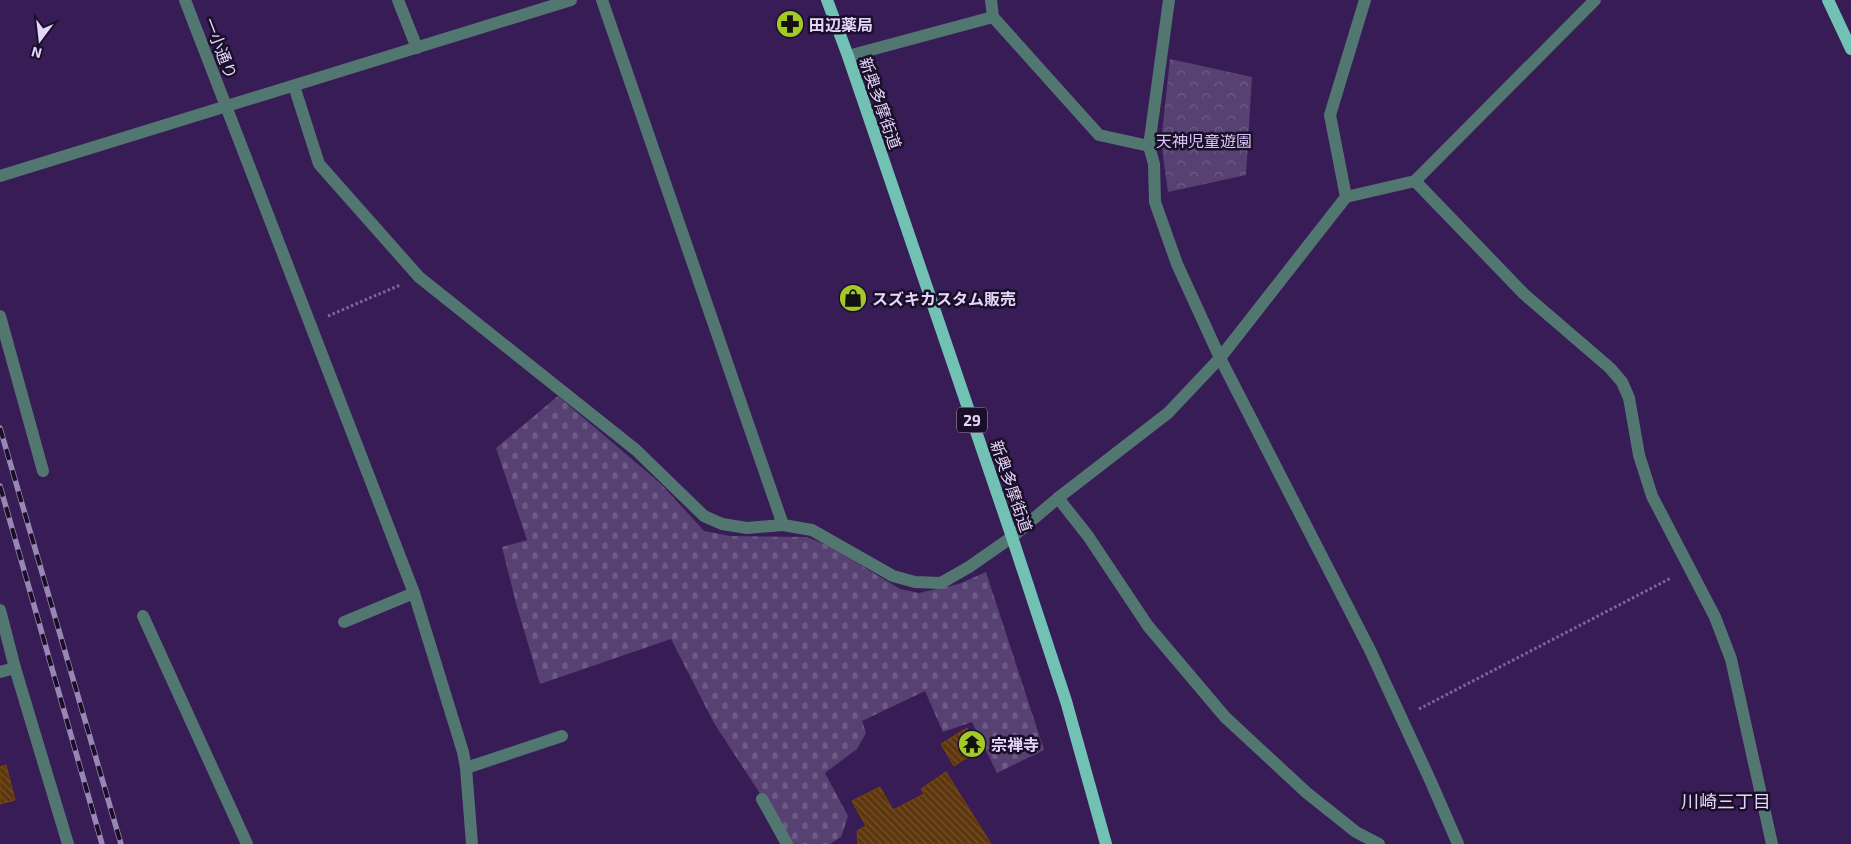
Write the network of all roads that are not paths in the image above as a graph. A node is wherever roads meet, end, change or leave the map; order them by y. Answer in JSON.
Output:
{"nodes":[{"id":1,"x":185,"y":0,"type":"edge"},
{"id":2,"x":398,"y":0,"type":"edge"},
{"id":3,"x":571,"y":0,"type":"edge"},
{"id":4,"x":602,"y":0,"type":"edge"},
{"id":5,"x":827,"y":0,"type":"edge"},
{"id":6,"x":991,"y":0,"type":"edge"},
{"id":7,"x":1169,"y":0,"type":"edge"},
{"id":8,"x":1365,"y":0,"type":"edge"},
{"id":9,"x":1595,"y":0,"type":"edge"},
{"id":10,"x":1828,"y":0,"type":"edge"},
{"id":11,"x":993,"y":17,"type":"junction"},
{"id":12,"x":417,"y":48,"type":"junction"},
{"id":13,"x":1851,"y":49,"type":"edge"},
{"id":14,"x":848,"y":56,"type":"junction"},
{"id":15,"x":294,"y":86,"type":"junction"},
{"id":16,"x":227,"y":107,"type":"junction"},
{"id":17,"x":1149,"y":146,"type":"junction"},
{"id":18,"x":0,"y":176,"type":"edge"},
{"id":19,"x":1415,"y":181,"type":"junction"},
{"id":20,"x":1346,"y":198,"type":"junction"},
{"id":21,"x":0,"y":316,"type":"edge"},
{"id":22,"x":1220,"y":358,"type":"junction"},
{"id":23,"x":43,"y":471,"type":"dead end"},
{"id":24,"x":1058,"y":498,"type":"junction"},
{"id":25,"x":783,"y":524,"type":"junction"},
{"id":26,"x":1012,"y":537,"type":"junction"},
{"id":27,"x":414,"y":593,"type":"junction"},
{"id":28,"x":0,"y":610,"type":"edge"},
{"id":29,"x":143,"y":616,"type":"dead end"},
{"id":30,"x":344,"y":622,"type":"dead end"},
{"id":31,"x":15,"y":668,"type":"junction"},
{"id":32,"x":0,"y":672,"type":"edge"},
{"id":33,"x":562,"y":736,"type":"dead end"},
{"id":34,"x":466,"y":768,"type":"junction"},
{"id":35,"x":762,"y":799,"type":"dead end"},
{"id":36,"x":68,"y":844,"type":"edge"},
{"id":37,"x":248,"y":844,"type":"edge"},
{"id":38,"x":472,"y":844,"type":"edge"},
{"id":39,"x":787,"y":844,"type":"edge"},
{"id":40,"x":1106,"y":844,"type":"edge"},
{"id":41,"x":1379,"y":844,"type":"edge"},
{"id":42,"x":1458,"y":844,"type":"edge"},
{"id":43,"x":1772,"y":844,"type":"edge"}],
"edges":[{"from":1,"to":16,"type":"street","name":"一小通り"},
{"from":2,"to":12,"type":"street"},
{"from":3,"to":12,"type":"street"},
{"from":4,"to":25,"type":"street"},
{"from":5,"to":14,"type":"main road","name":"新奥多摩街道","number":"29"},
{"from":6,"to":11,"type":"street"},
{"from":7,"to":17,"type":"street"},
{"from":8,"to":20,"type":"street"},
{"from":9,"to":19,"type":"street"},
{"from":10,"to":13,"type":"main road"},
{"from":11,"to":14,"type":"street"},
{"from":11,"to":17,"type":"street"},
{"from":12,"to":15,"type":"street"},
{"from":14,"to":26,"type":"main road","name":"新奥多摩街道","number":"29"},
{"from":15,"to":16,"type":"street"},
{"from":15,"to":25,"type":"street"},
{"from":16,"to":18,"type":"street"},
{"from":16,"to":27,"type":"street","name":"一小通り"},
{"from":17,"to":22,"type":"street"},
{"from":19,"to":20,"type":"street"},
{"from":19,"to":43,"type":"street"},
{"from":20,"to":22,"type":"street"},
{"from":21,"to":23,"type":"street"},
{"from":22,"to":24,"type":"street"},
{"from":22,"to":42,"type":"street"},
{"from":24,"to":26,"type":"street"},
{"from":24,"to":41,"type":"street"},
{"from":25,"to":26,"type":"street"},
{"from":26,"to":40,"type":"main road","name":"新奥多摩街道","number":"29"},
{"from":27,"to":30,"type":"street"},
{"from":27,"to":34,"type":"street","name":"一小通り"},
{"from":28,"to":31,"type":"street"},
{"from":29,"to":37,"type":"street"},
{"from":31,"to":32,"type":"street"},
{"from":31,"to":36,"type":"street"},
{"from":33,"to":34,"type":"street"},
{"from":34,"to":38,"type":"street","name":"一小通り"},
{"from":35,"to":39,"type":"street"}]}
